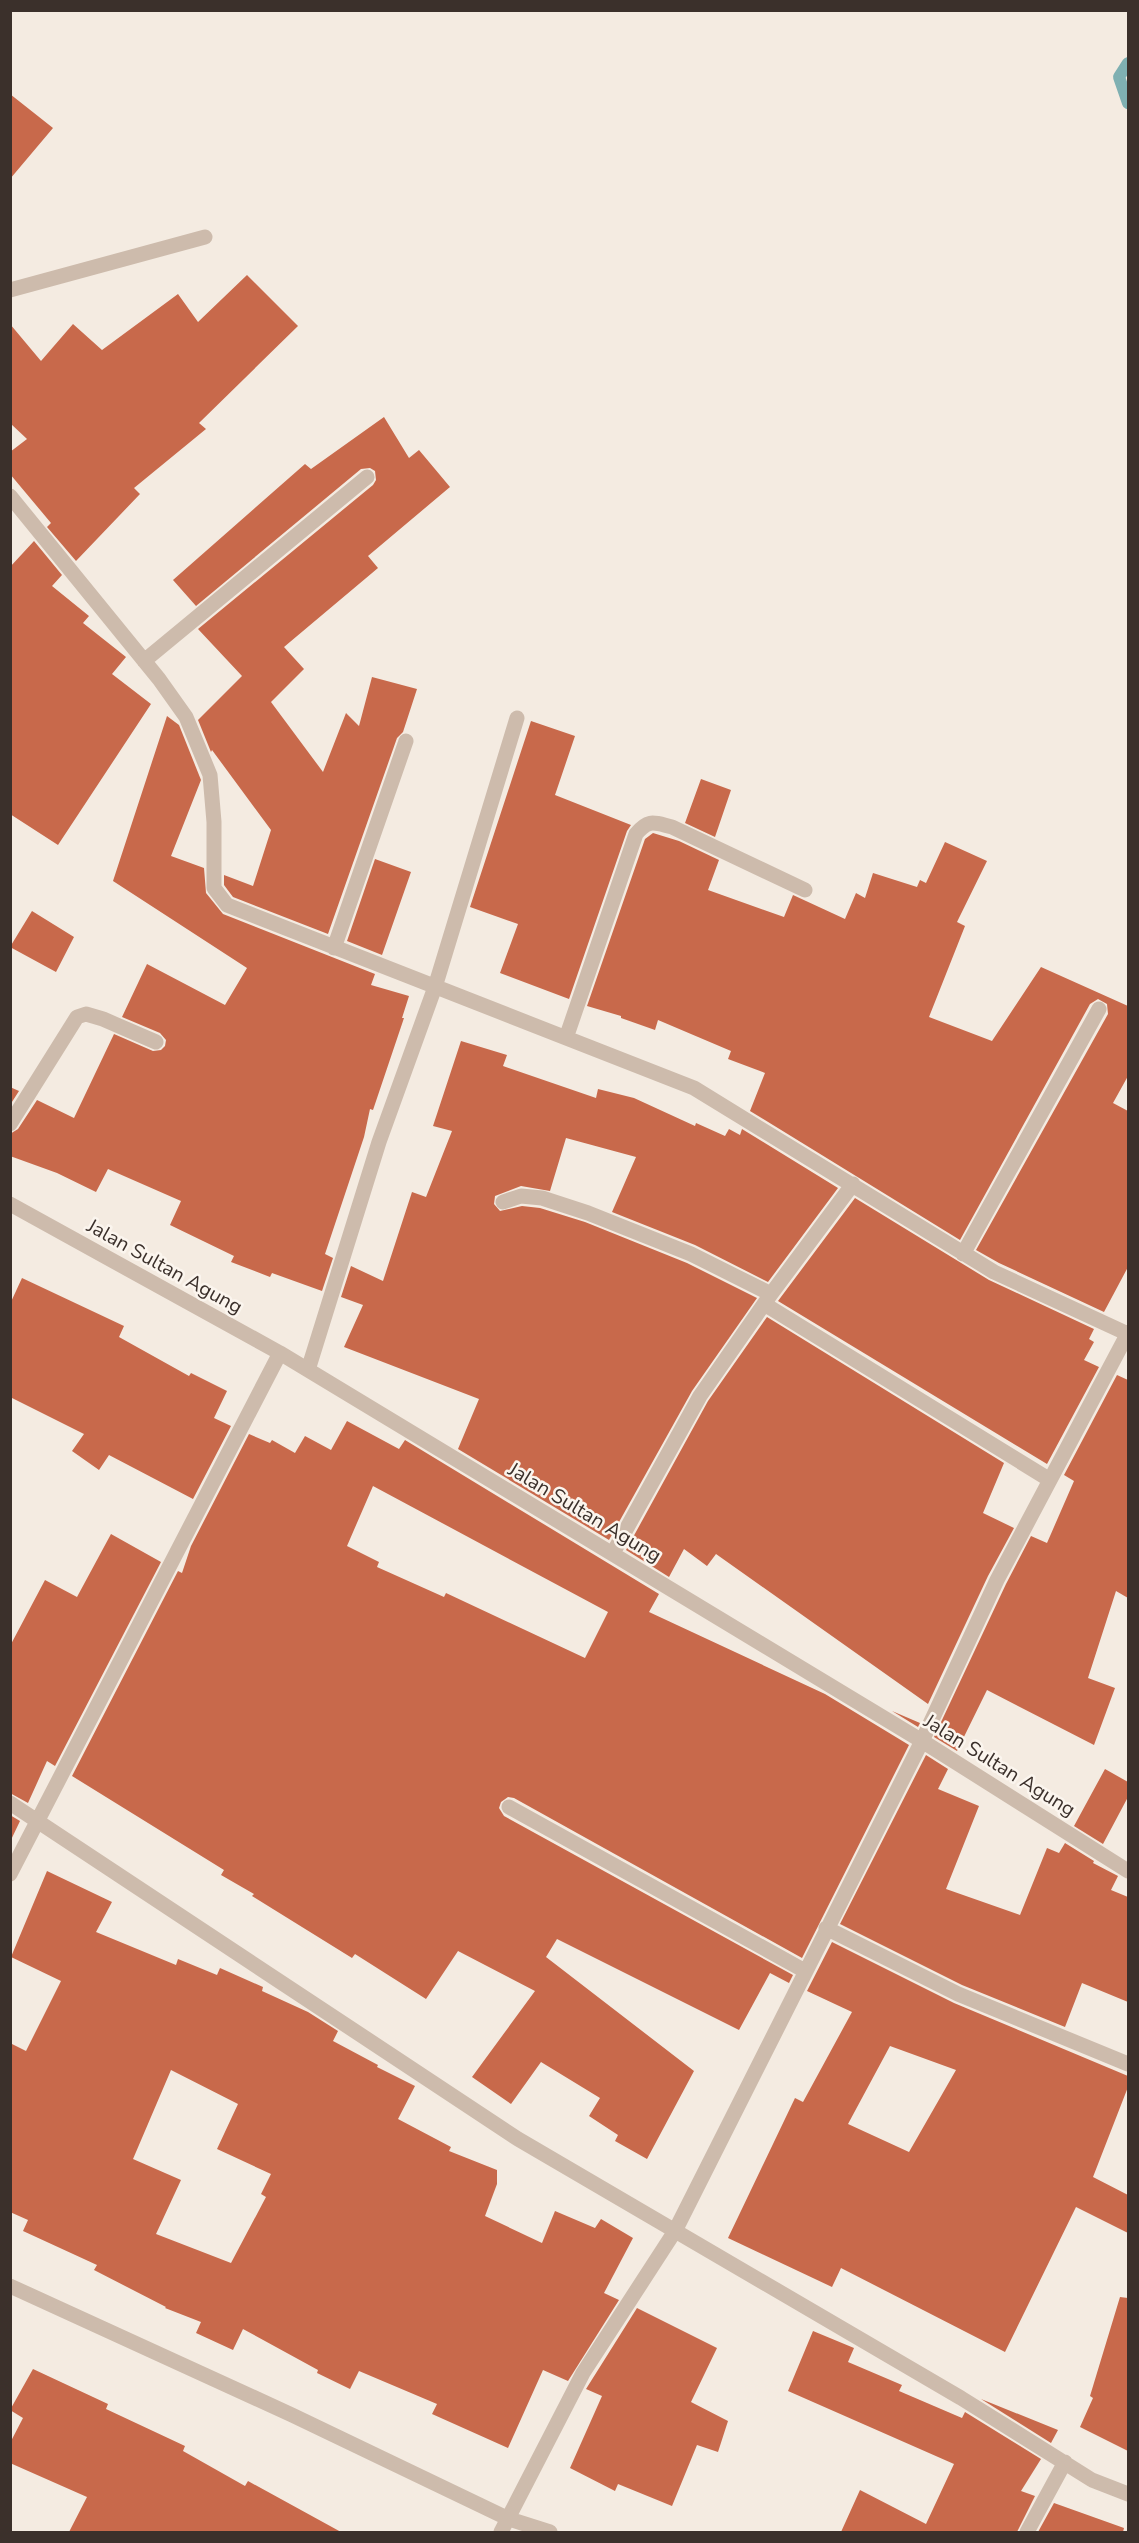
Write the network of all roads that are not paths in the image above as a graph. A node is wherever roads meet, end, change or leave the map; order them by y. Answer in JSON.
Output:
{"nodes":[{"id":1,"x":205,"y":237,"type":"dead end"},
{"id":2,"x":10,"y":290,"type":"edge"},
{"id":3,"x":367,"y":477,"type":"dead end"},
{"id":4,"x":10,"y":496,"type":"edge"},
{"id":5,"x":144,"y":661,"type":"junction"},
{"id":6,"x":517,"y":718,"type":"dead end"},
{"id":7,"x":406,"y":741,"type":"dead end"},
{"id":8,"x":805,"y":890,"type":"dead end"},
{"id":9,"x":334,"y":948,"type":"junction"},
{"id":10,"x":435,"y":987,"type":"junction"},
{"id":11,"x":1099,"y":1009,"type":"dead end"},
{"id":12,"x":566,"y":1038,"type":"junction"},
{"id":13,"x":156,"y":1042,"type":"dead end"},
{"id":14,"x":10,"y":1124,"type":"edge"},
{"id":15,"x":853,"y":1184,"type":"junction"},
{"id":16,"x":503,"y":1202,"type":"dead end"},
{"id":17,"x":10,"y":1204,"type":"edge"},
{"id":18,"x":963,"y":1254,"type":"junction"},
{"id":19,"x":767,"y":1299,"type":"junction"},
{"id":20,"x":1128,"y":1334,"type":"edge"},
{"id":21,"x":280,"y":1353,"type":"junction"},
{"id":22,"x":308,"y":1370,"type":"junction"},
{"id":23,"x":1050,"y":1480,"type":"junction"},
{"id":24,"x":613,"y":1553,"type":"junction"},
{"id":25,"x":922,"y":1741,"type":"junction"},
{"id":26,"x":10,"y":1803,"type":"edge"},
{"id":27,"x":509,"y":1806,"type":"dead end"},
{"id":28,"x":36,"y":1820,"type":"junction"},
{"id":29,"x":1128,"y":1871,"type":"edge"},
{"id":30,"x":10,"y":1874,"type":"edge"},
{"id":31,"x":826,"y":1928,"type":"junction"},
{"id":32,"x":805,"y":1971,"type":"junction"},
{"id":33,"x":1128,"y":2064,"type":"edge"},
{"id":34,"x":675,"y":2231,"type":"junction"},
{"id":35,"x":10,"y":2286,"type":"edge"},
{"id":36,"x":1065,"y":2462,"type":"junction"},
{"id":37,"x":1128,"y":2494,"type":"edge"},
{"id":38,"x":509,"y":2519,"type":"junction"},
{"id":39,"x":501,"y":2532,"type":"edge"},
{"id":40,"x":550,"y":2532,"type":"edge"},
{"id":41,"x":1028,"y":2532,"type":"edge"}],
"edges":[{"from":1,"to":2,"type":"street"},
{"from":3,"to":5,"type":"street"},
{"from":4,"to":5,"type":"street"},
{"from":5,"to":9,"type":"street"},
{"from":6,"to":10,"type":"street"},
{"from":7,"to":9,"type":"street"},
{"from":8,"to":12,"type":"street"},
{"from":9,"to":10,"type":"street"},
{"from":10,"to":12,"type":"street"},
{"from":10,"to":22,"type":"street"},
{"from":11,"to":18,"type":"street"},
{"from":12,"to":15,"type":"street"},
{"from":13,"to":14,"type":"street"},
{"from":15,"to":18,"type":"street"},
{"from":15,"to":19,"type":"street"},
{"from":16,"to":19,"type":"street"},
{"from":17,"to":21,"type":"street","name":"Jalan Sultan Agung"},
{"from":18,"to":20,"type":"street"},
{"from":19,"to":23,"type":"street"},
{"from":19,"to":24,"type":"street"},
{"from":20,"to":23,"type":"street"},
{"from":21,"to":22,"type":"street","name":"Jalan Sultan Agung"},
{"from":21,"to":28,"type":"street"},
{"from":22,"to":24,"type":"street","name":"Jalan Sultan Agung"},
{"from":23,"to":25,"type":"street"},
{"from":24,"to":25,"type":"street","name":"Jalan Sultan Agung"},
{"from":25,"to":29,"type":"street","name":"Jalan Sultan Agung"},
{"from":25,"to":31,"type":"street"},
{"from":26,"to":28,"type":"street"},
{"from":27,"to":32,"type":"street"},
{"from":28,"to":30,"type":"street"},
{"from":28,"to":34,"type":"street"},
{"from":31,"to":32,"type":"street"},
{"from":31,"to":33,"type":"street"},
{"from":32,"to":34,"type":"street"},
{"from":34,"to":36,"type":"street"},
{"from":34,"to":38,"type":"street"},
{"from":35,"to":38,"type":"street"},
{"from":36,"to":37,"type":"street"},
{"from":36,"to":41,"type":"street"},
{"from":38,"to":39,"type":"street"},
{"from":38,"to":40,"type":"street"}]}
